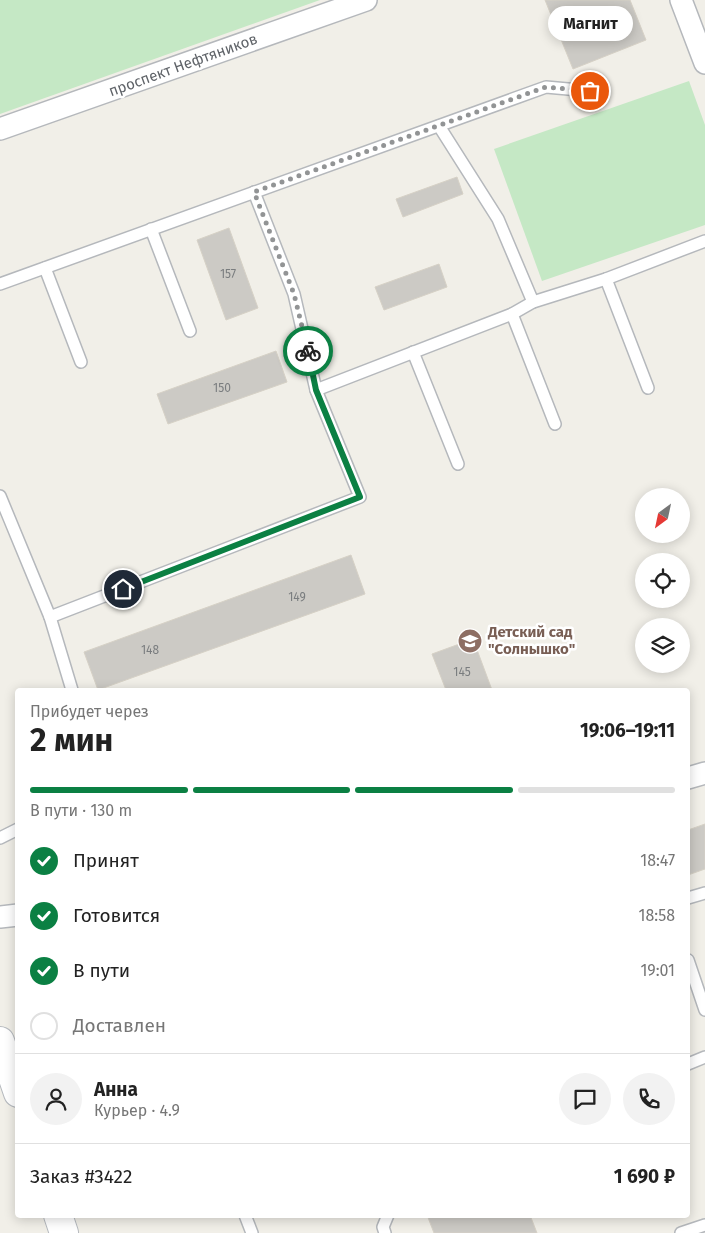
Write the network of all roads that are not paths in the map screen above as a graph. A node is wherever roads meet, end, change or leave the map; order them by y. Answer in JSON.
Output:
{"nodes":[{"id":1,"x":366,"y":0,"type":"edge"},
{"id":2,"x":681,"y":0,"type":"edge"},
{"id":3,"x":705,"y":63,"type":"edge"},
{"id":4,"x":590,"y":91,"type":"dead end"},
{"id":5,"x":439,"y":126,"type":"junction"},
{"id":6,"x":0,"y":130,"type":"edge"},
{"id":7,"x":254,"y":192,"type":"junction"},
{"id":8,"x":151,"y":229,"type":"junction"},
{"id":9,"x":705,"y":241,"type":"edge"},
{"id":10,"x":45,"y":268,"type":"junction"},
{"id":11,"x":606,"y":279,"type":"junction"},
{"id":12,"x":0,"y":284,"type":"edge"},
{"id":13,"x":533,"y":302,"type":"junction"},
{"id":14,"x":512,"y":314,"type":"junction"},
{"id":15,"x":190,"y":331,"type":"dead end"},
{"id":16,"x":413,"y":352,"type":"junction"},
{"id":17,"x":81,"y":362,"type":"dead end"},
{"id":18,"x":648,"y":388,"type":"dead end"},
{"id":19,"x":316,"y":390,"type":"junction"},
{"id":20,"x":555,"y":424,"type":"dead end"},
{"id":21,"x":458,"y":464,"type":"dead end"},
{"id":22,"x":0,"y":496,"type":"edge"},
{"id":23,"x":50,"y":617,"type":"junction"},
{"id":24,"x":71,"y":688,"type":"edge"},
{"id":25,"x":705,"y":773,"type":"edge"},
{"id":26,"x":690,"y":777,"type":"edge"},
{"id":27,"x":15,"y":830,"type":"edge"},
{"id":28,"x":0,"y":838,"type":"edge"},
{"id":29,"x":705,"y":893,"type":"edge"},
{"id":30,"x":690,"y":897,"type":"edge"},
{"id":31,"x":15,"y":915,"type":"edge"},
{"id":32,"x":0,"y":917,"type":"edge"},
{"id":33,"x":690,"y":966,"type":"edge"},
{"id":34,"x":705,"y":1010,"type":"edge"},
{"id":35,"x":0,"y":1041,"type":"edge"},
{"id":36,"x":705,"y":1057,"type":"edge"},
{"id":37,"x":690,"y":1063,"type":"edge"},
{"id":38,"x":15,"y":1085,"type":"edge"},
{"id":39,"x":59,"y":1218,"type":"edge"},
{"id":40,"x":246,"y":1218,"type":"edge"},
{"id":41,"x":387,"y":1218,"type":"edge"},
{"id":42,"x":705,"y":1225,"type":"edge"},
{"id":43,"x":64,"y":1233,"type":"edge"},
{"id":44,"x":252,"y":1233,"type":"edge"},
{"id":45,"x":384,"y":1233,"type":"edge"},
{"id":46,"x":681,"y":1233,"type":"edge"}],
"edges":[{"from":1,"to":6,"type":"street","name":"проспект Нефтяников"},
{"from":2,"to":3,"type":"street"},
{"from":4,"to":5,"type":"lane"},
{"from":5,"to":7,"type":"lane"},
{"from":5,"to":13,"type":"lane"},
{"from":7,"to":8,"type":"lane"},
{"from":7,"to":19,"type":"lane"},
{"from":8,"to":10,"type":"lane"},
{"from":8,"to":15,"type":"lane"},
{"from":9,"to":11,"type":"lane"},
{"from":10,"to":12,"type":"lane"},
{"from":10,"to":17,"type":"lane"},
{"from":11,"to":13,"type":"lane"},
{"from":11,"to":18,"type":"lane"},
{"from":13,"to":14,"type":"lane"},
{"from":14,"to":16,"type":"lane"},
{"from":14,"to":20,"type":"lane"},
{"from":16,"to":19,"type":"lane"},
{"from":16,"to":21,"type":"lane"},
{"from":19,"to":23,"type":"lane"},
{"from":22,"to":23,"type":"lane"},
{"from":23,"to":24,"type":"lane"},
{"from":25,"to":26,"type":"street"},
{"from":27,"to":28,"type":"lane"},
{"from":29,"to":30,"type":"lane"},
{"from":31,"to":32,"type":"street"},
{"from":33,"to":34,"type":"lane"},
{"from":35,"to":38,"type":"main road"},
{"from":36,"to":37,"type":"lane"},
{"from":39,"to":43,"type":"main road"},
{"from":40,"to":44,"type":"lane"},
{"from":41,"to":45,"type":"lane"},
{"from":42,"to":46,"type":"lane"}]}
